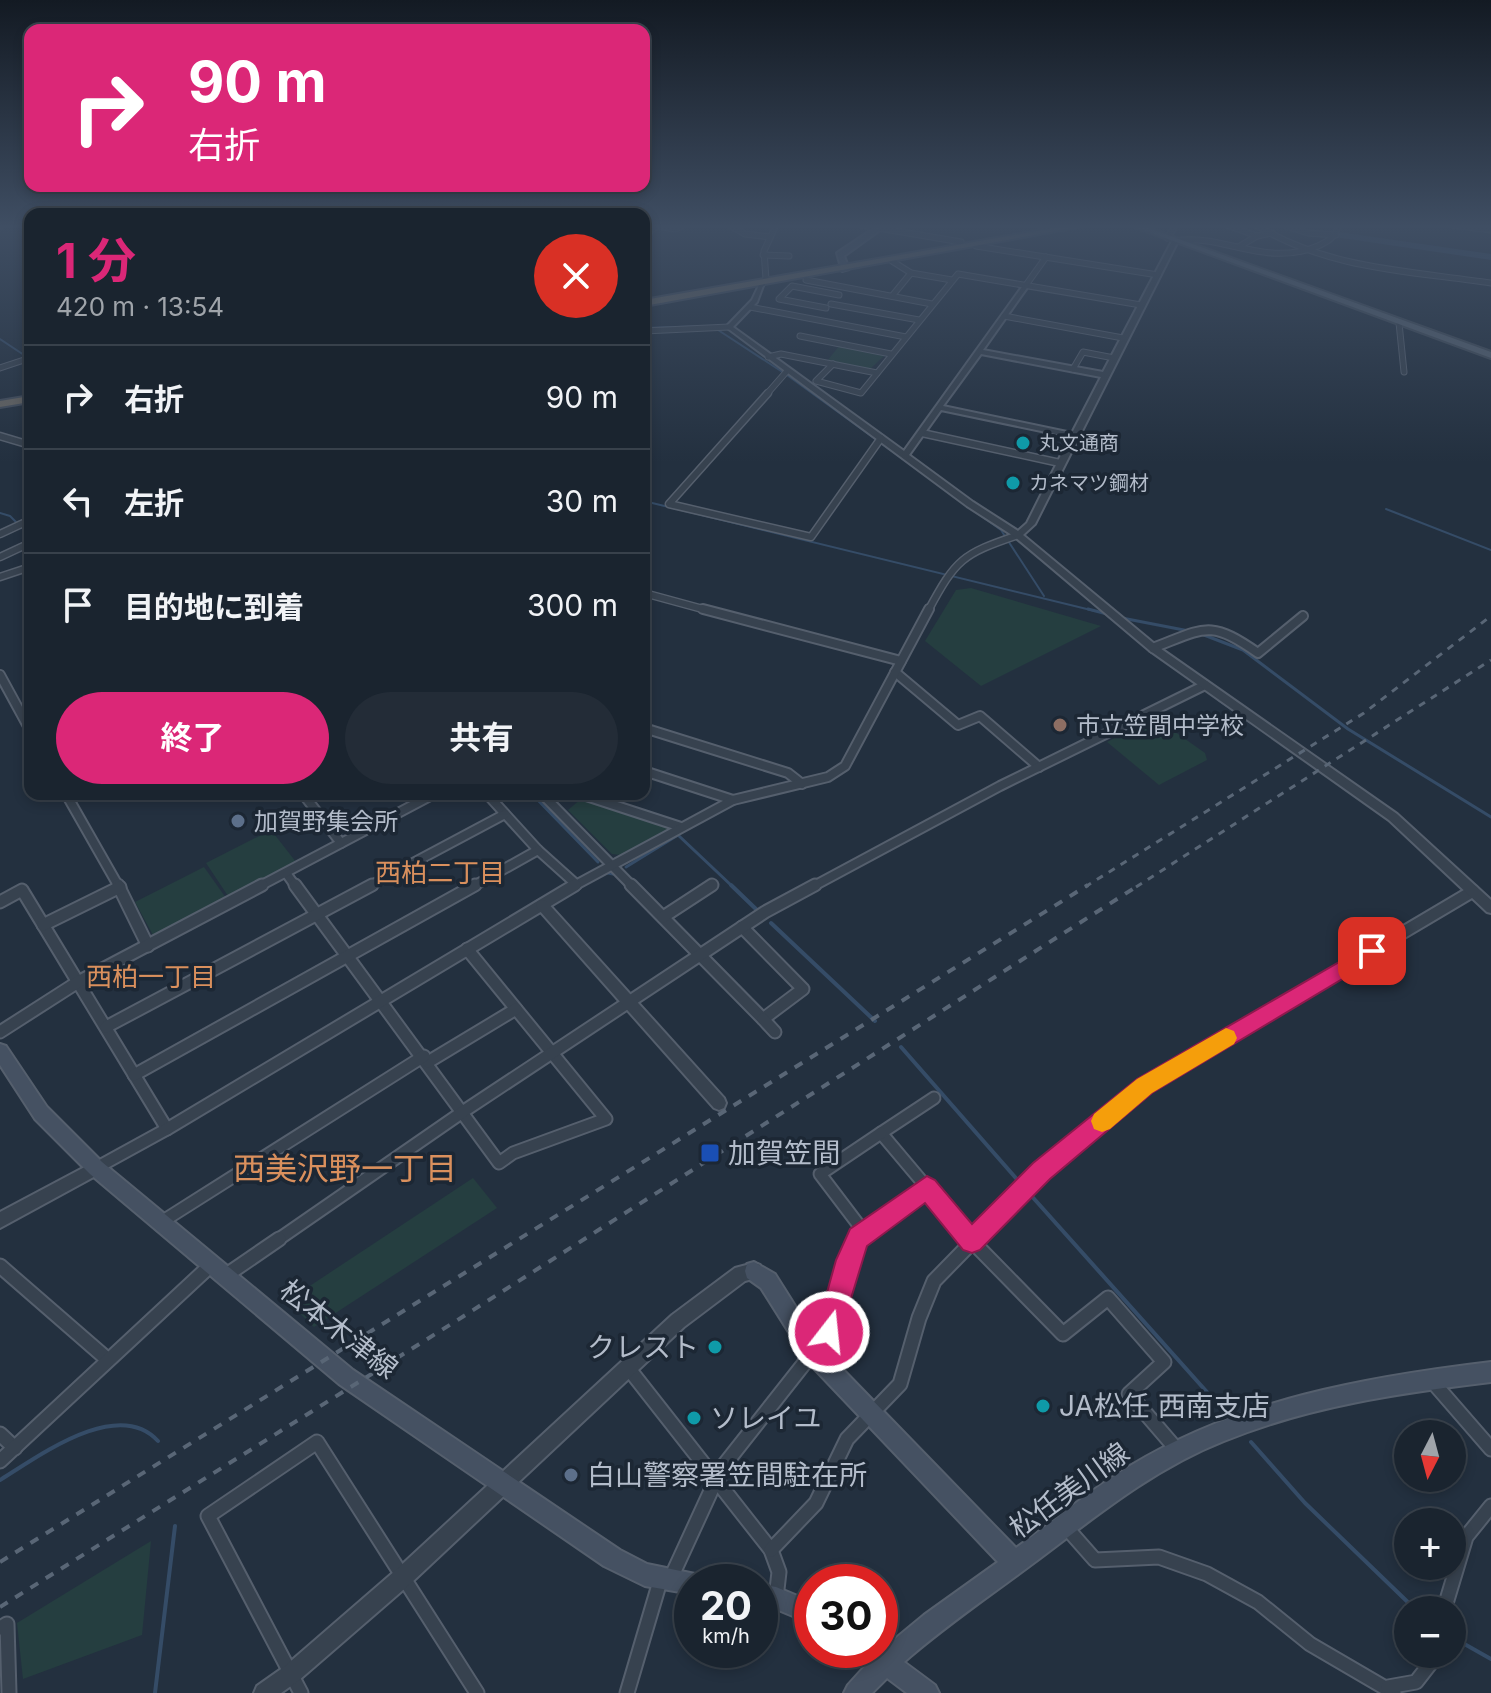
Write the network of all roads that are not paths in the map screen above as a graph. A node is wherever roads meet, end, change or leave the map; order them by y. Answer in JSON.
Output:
{"nodes":[{"id":1,"x":752,"y":304,"type":"edge"},
{"id":2,"x":815,"y":304,"type":"edge"},
{"id":3,"x":932,"y":304,"type":"edge"},
{"id":4,"x":1013,"y":304,"type":"edge"},
{"id":5,"x":1135,"y":304,"type":"edge"},
{"id":6,"x":1347,"y":304,"type":"edge"},
{"id":7,"x":1141,"y":305,"type":"joint"},
{"id":8,"x":829,"y":306,"type":"junction"},
{"id":9,"x":750,"y":307,"type":"junction"},
{"id":10,"x":1004,"y":316,"type":"junction"},
{"id":11,"x":815,"y":320,"type":"junction"},
{"id":12,"x":919,"y":320,"type":"junction"},
{"id":13,"x":1399,"y":323,"type":"junction"},
{"id":14,"x":725,"y":327,"type":"junction"},
{"id":15,"x":650,"y":331,"type":"edge"},
{"id":16,"x":906,"y":337,"type":"junction"},
{"id":17,"x":1123,"y":338,"type":"junction"},
{"id":18,"x":978,"y":351,"type":"junction"},
{"id":19,"x":891,"y":354,"type":"junction"},
{"id":20,"x":1491,"y":355,"type":"edge"},
{"id":21,"x":768,"y":357,"type":"junction"},
{"id":22,"x":1114,"y":358,"type":"junction"},
{"id":23,"x":24,"y":360,"type":"edge"},
{"id":24,"x":833,"y":364,"type":"junction"},
{"id":25,"x":0,"y":368,"type":"edge"},
{"id":26,"x":1073,"y":369,"type":"junction"},
{"id":27,"x":785,"y":372,"type":"junction"},
{"id":28,"x":1404,"y":372,"type":"dead end"},
{"id":29,"x":877,"y":373,"type":"junction"},
{"id":30,"x":1105,"y":375,"type":"junction"},
{"id":31,"x":24,"y":403,"type":"edge"},
{"id":32,"x":0,"y":407,"type":"edge"},
{"id":33,"x":940,"y":408,"type":"junction"},
{"id":34,"x":922,"y":433,"type":"junction"},
{"id":35,"x":0,"y":436,"type":"edge"},
{"id":36,"x":1075,"y":436,"type":"junction"},
{"id":37,"x":878,"y":441,"type":"junction"},
{"id":38,"x":24,"y":443,"type":"edge"},
{"id":39,"x":905,"y":455,"type":"junction"},
{"id":40,"x":1060,"y":463,"type":"junction"},
{"id":41,"x":24,"y":522,"type":"edge"},
{"id":42,"x":0,"y":534,"type":"edge"},
{"id":43,"x":1011,"y":537,"type":"junction"},
{"id":44,"x":24,"y":546,"type":"edge"},
{"id":45,"x":1,"y":556,"type":"edge"},
{"id":46,"x":24,"y":569,"type":"edge"},
{"id":47,"x":0,"y":577,"type":"edge"},
{"id":48,"x":650,"y":595,"type":"edge"},
{"id":49,"x":1303,"y":616,"type":"dead end"},
{"id":50,"x":1153,"y":648,"type":"junction"},
{"id":51,"x":901,"y":661,"type":"junction"},
{"id":52,"x":895,"y":672,"type":"junction"},
{"id":53,"x":0,"y":675,"type":"edge"},
{"id":54,"x":1205,"y":685,"type":"junction"},
{"id":55,"x":24,"y":719,"type":"edge"},
{"id":56,"x":650,"y":730,"type":"edge"},
{"id":57,"x":1039,"y":767,"type":"junction"},
{"id":58,"x":650,"y":773,"type":"edge"},
{"id":59,"x":802,"y":784,"type":"junction"},
{"id":60,"x":69,"y":800,"type":"edge"},
{"id":61,"x":308,"y":800,"type":"edge"},
{"id":62,"x":423,"y":800,"type":"edge"},
{"id":63,"x":492,"y":800,"type":"edge"},
{"id":64,"x":548,"y":800,"type":"edge"},
{"id":65,"x":598,"y":800,"type":"edge"},
{"id":66,"x":733,"y":800,"type":"junction"},
{"id":67,"x":505,"y":814,"type":"junction"},
{"id":68,"x":681,"y":827,"type":"junction"},
{"id":69,"x":341,"y":843,"type":"junction"},
{"id":70,"x":538,"y":850,"type":"junction"},
{"id":71,"x":610,"y":864,"type":"junction"},
{"id":72,"x":286,"y":873,"type":"junction"},
{"id":73,"x":577,"y":885,"type":"junction"},
{"id":74,"x":712,"y":885,"type":"dead end"},
{"id":75,"x":120,"y":887,"type":"junction"},
{"id":76,"x":1473,"y":891,"type":"junction"},
{"id":77,"x":0,"y":902,"type":"edge"},
{"id":78,"x":542,"y":905,"type":"junction"},
{"id":79,"x":1491,"y":908,"type":"edge"},
{"id":80,"x":316,"y":915,"type":"junction"},
{"id":81,"x":663,"y":917,"type":"junction"},
{"id":82,"x":43,"y":925,"type":"junction"},
{"id":83,"x":742,"y":927,"type":"junction"},
{"id":84,"x":148,"y":946,"type":"junction"},
{"id":85,"x":467,"y":949,"type":"junction"},
{"id":86,"x":699,"y":955,"type":"junction"},
{"id":87,"x":346,"y":957,"type":"junction"},
{"id":88,"x":78,"y":982,"type":"junction"},
{"id":89,"x":383,"y":999,"type":"junction"},
{"id":90,"x":629,"y":1003,"type":"junction"},
{"id":91,"x":516,"y":1009,"type":"junction"},
{"id":92,"x":763,"y":1019,"type":"junction"},
{"id":93,"x":106,"y":1027,"type":"junction"},
{"id":94,"x":0,"y":1032,"type":"edge"},
{"id":95,"x":775,"y":1032,"type":"dead end"},
{"id":96,"x":0,"y":1051,"type":"edge"},
{"id":97,"x":552,"y":1053,"type":"junction"},
{"id":98,"x":426,"y":1059,"type":"junction"},
{"id":99,"x":134,"y":1075,"type":"junction"},
{"id":100,"x":934,"y":1098,"type":"dead end"},
{"id":101,"x":719,"y":1103,"type":"dead end"},
{"id":102,"x":464,"y":1111,"type":"junction"},
{"id":103,"x":167,"y":1129,"type":"junction"},
{"id":104,"x":881,"y":1133,"type":"junction"},
{"id":105,"x":96,"y":1168,"type":"junction"},
{"id":106,"x":927,"y":1188,"type":"junction"},
{"id":107,"x":0,"y":1220,"type":"edge"},
{"id":108,"x":163,"y":1221,"type":"junction"},
{"id":109,"x":864,"y":1232,"type":"junction"},
{"id":110,"x":972,"y":1241,"type":"junction"},
{"id":111,"x":0,"y":1266,"type":"edge"},
{"id":112,"x":219,"y":1270,"type":"junction"},
{"id":113,"x":754,"y":1271,"type":"joint"},
{"id":114,"x":814,"y":1354,"type":"junction"},
{"id":115,"x":107,"y":1359,"type":"junction"},
{"id":116,"x":629,"y":1369,"type":"junction"},
{"id":117,"x":1491,"y":1372,"type":"edge"},
{"id":118,"x":1429,"y":1379,"type":"junction"},
{"id":119,"x":872,"y":1415,"type":"junction"},
{"id":120,"x":0,"y":1434,"type":"edge"},
{"id":121,"x":15,"y":1448,"type":"junction"},
{"id":122,"x":1491,"y":1449,"type":"edge"},
{"id":123,"x":1178,"y":1451,"type":"junction"},
{"id":124,"x":0,"y":1461,"type":"edge"},
{"id":125,"x":716,"y":1478,"type":"junction"},
{"id":126,"x":504,"y":1485,"type":"junction"},
{"id":127,"x":1491,"y":1506,"type":"edge"},
{"id":128,"x":1065,"y":1526,"type":"junction"},
{"id":129,"x":771,"y":1550,"type":"junction"},
{"id":130,"x":1015,"y":1563,"type":"junction"},
{"id":131,"x":776,"y":1564,"type":"edge"},
{"id":132,"x":403,"y":1577,"type":"junction"},
{"id":133,"x":666,"y":1579,"type":"junction"},
{"id":134,"x":674,"y":1580,"type":"edge"},
{"id":135,"x":1448,"y":1596,"type":"edge"},
{"id":136,"x":0,"y":1628,"type":"edge"},
{"id":137,"x":898,"y":1645,"type":"edge"},
{"id":138,"x":870,"y":1668,"type":"edge"},
{"id":139,"x":893,"y":1668,"type":"edge"},
{"id":140,"x":1427,"y":1668,"type":"edge"},
{"id":141,"x":291,"y":1674,"type":"junction"},
{"id":142,"x":1390,"y":1691,"type":"edge"},
{"id":143,"x":9,"y":1693,"type":"edge"},
{"id":144,"x":264,"y":1693,"type":"edge"},
{"id":145,"x":301,"y":1693,"type":"edge"},
{"id":146,"x":477,"y":1693,"type":"edge"},
{"id":147,"x":627,"y":1693,"type":"edge"},
{"id":148,"x":856,"y":1693,"type":"edge"},
{"id":149,"x":927,"y":1693,"type":"edge"}],
"edges":[{"from":1,"to":9,"type":"street"},
{"from":2,"to":8,"type":"street"},
{"from":3,"to":12,"type":"street"},
{"from":4,"to":10,"type":"street"},
{"from":5,"to":7,"type":"street"},
{"from":6,"to":13,"type":"main road"},
{"from":7,"to":17,"type":"street"},
{"from":8,"to":11,"type":"street"},
{"from":8,"to":12,"type":"street"},
{"from":9,"to":11,"type":"street"},
{"from":9,"to":14,"type":"street"},
{"from":10,"to":17,"type":"street"},
{"from":10,"to":18,"type":"street"},
{"from":11,"to":16,"type":"street"},
{"from":11,"to":19,"type":"street"},
{"from":12,"to":16,"type":"street"},
{"from":13,"to":20,"type":"main road"},
{"from":13,"to":28,"type":"street"},
{"from":14,"to":15,"type":"street"},
{"from":14,"to":21,"type":"street"},
{"from":16,"to":19,"type":"street"},
{"from":17,"to":22,"type":"street"},
{"from":18,"to":26,"type":"street"},
{"from":18,"to":33,"type":"street"},
{"from":19,"to":29,"type":"street"},
{"from":21,"to":24,"type":"street"},
{"from":21,"to":27,"type":"street"},
{"from":22,"to":26,"type":"street"},
{"from":22,"to":30,"type":"street"},
{"from":23,"to":25,"type":"street"},
{"from":24,"to":29,"type":"street"},
{"from":24,"to":29,"type":"street"},
{"from":26,"to":30,"type":"street"},
{"from":27,"to":37,"type":"street"},
{"from":27,"to":37,"type":"street"},
{"from":30,"to":36,"type":"street"},
{"from":31,"to":32,"type":"highway"},
{"from":33,"to":34,"type":"street"},
{"from":33,"to":36,"type":"street"},
{"from":34,"to":39,"type":"street"},
{"from":34,"to":40,"type":"street"},
{"from":35,"to":38,"type":"street"},
{"from":36,"to":40,"type":"street"},
{"from":37,"to":39,"type":"street"},
{"from":39,"to":43,"type":"street"},
{"from":40,"to":43,"type":"street"},
{"from":41,"to":42,"type":"street"},
{"from":43,"to":50,"type":"street"},
{"from":43,"to":51,"type":"street"},
{"from":44,"to":45,"type":"street"},
{"from":46,"to":47,"type":"street"},
{"from":48,"to":51,"type":"street"},
{"from":49,"to":50,"type":"street"},
{"from":50,"to":54,"type":"street"},
{"from":51,"to":52,"type":"street"},
{"from":52,"to":57,"type":"street"},
{"from":52,"to":59,"type":"street"},
{"from":53,"to":55,"type":"street"},
{"from":54,"to":57,"type":"street"},
{"from":54,"to":76,"type":"street"},
{"from":56,"to":59,"type":"street"},
{"from":57,"to":83,"type":"street"},
{"from":58,"to":66,"type":"street"},
{"from":59,"to":66,"type":"street"},
{"from":60,"to":75,"type":"street"},
{"from":61,"to":69,"type":"street"},
{"from":62,"to":69,"type":"street"},
{"from":63,"to":67,"type":"street"},
{"from":64,"to":71,"type":"street"},
{"from":65,"to":68,"type":"street"},
{"from":66,"to":68,"type":"street"},
{"from":67,"to":70,"type":"street"},
{"from":67,"to":80,"type":"street"},
{"from":68,"to":71,"type":"street"},
{"from":69,"to":72,"type":"street"},
{"from":70,"to":73,"type":"street"},
{"from":70,"to":87,"type":"street"},
{"from":71,"to":73,"type":"street"},
{"from":71,"to":81,"type":"street"},
{"from":72,"to":80,"type":"street"},
{"from":72,"to":84,"type":"street"},
{"from":73,"to":78,"type":"street"},
{"from":74,"to":81,"type":"street"},
{"from":75,"to":82,"type":"street"},
{"from":75,"to":84,"type":"street"},
{"from":76,"to":79,"type":"street"},
{"from":76,"to":110,"type":"street"},
{"from":77,"to":82,"type":"street"},
{"from":78,"to":85,"type":"street"},
{"from":78,"to":90,"type":"street"},
{"from":80,"to":87,"type":"street"},
{"from":80,"to":93,"type":"street"},
{"from":81,"to":86,"type":"street"},
{"from":82,"to":88,"type":"street"},
{"from":83,"to":86,"type":"street"},
{"from":83,"to":92,"type":"street"},
{"from":84,"to":88,"type":"street"},
{"from":85,"to":89,"type":"street"},
{"from":85,"to":91,"type":"street"},
{"from":86,"to":90,"type":"street"},
{"from":86,"to":92,"type":"street"},
{"from":87,"to":89,"type":"street"},
{"from":87,"to":99,"type":"street"},
{"from":88,"to":93,"type":"street"},
{"from":88,"to":94,"type":"street"},
{"from":89,"to":98,"type":"street"},
{"from":89,"to":103,"type":"street"},
{"from":90,"to":97,"type":"street"},
{"from":90,"to":101,"type":"street"},
{"from":91,"to":97,"type":"street"},
{"from":91,"to":98,"type":"street"},
{"from":92,"to":95,"type":"street"},
{"from":93,"to":99,"type":"street"},
{"from":96,"to":105,"type":"main road","name":"松本木津線"},
{"from":97,"to":102,"type":"street"},
{"from":97,"to":102,"type":"street"},
{"from":98,"to":102,"type":"street"},
{"from":98,"to":108,"type":"street"},
{"from":99,"to":103,"type":"street"},
{"from":100,"to":104,"type":"street"},
{"from":102,"to":112,"type":"street"},
{"from":103,"to":105,"type":"street"},
{"from":104,"to":106,"type":"street"},
{"from":104,"to":109,"type":"street"},
{"from":105,"to":107,"type":"street"},
{"from":105,"to":108,"type":"main road","name":"松本木津線"},
{"from":106,"to":109,"type":"street"},
{"from":106,"to":110,"type":"street"},
{"from":108,"to":112,"type":"main road","name":"松本木津線"},
{"from":109,"to":114,"type":"street"},
{"from":110,"to":119,"type":"street"},
{"from":110,"to":123,"type":"street"},
{"from":111,"to":115,"type":"street"},
{"from":112,"to":115,"type":"street"},
{"from":112,"to":126,"type":"main road","name":"松本木津線"},
{"from":113,"to":114,"type":"main road"},
{"from":113,"to":116,"type":"street"},
{"from":114,"to":119,"type":"main road"},
{"from":114,"to":125,"type":"street"},
{"from":115,"to":121,"type":"street"},
{"from":116,"to":125,"type":"street"},
{"from":116,"to":126,"type":"street"},
{"from":117,"to":118,"type":"main road","name":"松任美川線"},
{"from":118,"to":122,"type":"street"},
{"from":118,"to":123,"type":"main road","name":"松任美川線"},
{"from":119,"to":129,"type":"street"},
{"from":119,"to":130,"type":"main road"},
{"from":120,"to":121,"type":"street"},
{"from":121,"to":124,"type":"street"},
{"from":123,"to":128,"type":"main road","name":"松任美川線"},
{"from":125,"to":129,"type":"street"},
{"from":125,"to":133,"type":"street"},
{"from":126,"to":132,"type":"street"},
{"from":126,"to":133,"type":"main road","name":"松本木津線"},
{"from":127,"to":135,"type":"street"},
{"from":128,"to":130,"type":"main road","name":"松任美川線"},
{"from":128,"to":142,"type":"street"},
{"from":129,"to":131,"type":"street"},
{"from":130,"to":137,"type":"main road","name":"松任美川線"},
{"from":132,"to":141,"type":"street"},
{"from":132,"to":141,"type":"street"},
{"from":132,"to":146,"type":"street"},
{"from":133,"to":134,"type":"main road","name":"松本木津線"},
{"from":133,"to":147,"type":"street"},
{"from":136,"to":143,"type":"street"},
{"from":138,"to":148,"type":"main road","name":"松任美川線"},
{"from":139,"to":149,"type":"main road"},
{"from":140,"to":142,"type":"street"},
{"from":141,"to":144,"type":"street"},
{"from":141,"to":145,"type":"street"}]}
